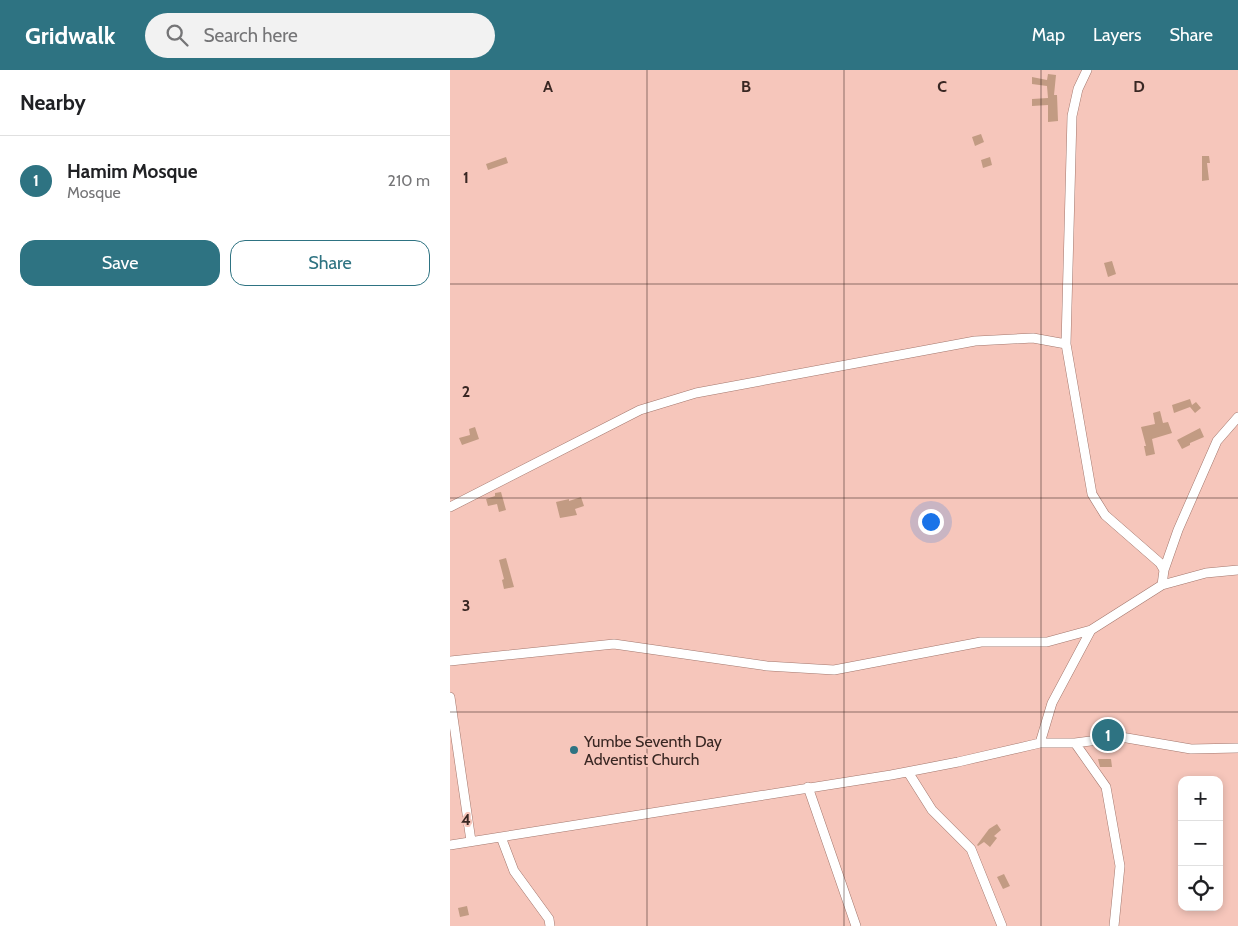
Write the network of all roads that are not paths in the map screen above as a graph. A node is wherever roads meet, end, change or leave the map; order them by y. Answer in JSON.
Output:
{"nodes":[{"id":1,"x":1087,"y":70,"type":"edge"},
{"id":2,"x":1066,"y":344,"type":"junction"},
{"id":3,"x":1238,"y":417,"type":"edge"},
{"id":4,"x":450,"y":507,"type":"edge"},
{"id":5,"x":1164,"y":570,"type":"junction"},
{"id":6,"x":1238,"y":570,"type":"edge"},
{"id":7,"x":1162,"y":585,"type":"junction"},
{"id":8,"x":1091,"y":630,"type":"junction"},
{"id":9,"x":450,"y":660,"type":"edge"},
{"id":10,"x":450,"y":697,"type":"edge"},
{"id":11,"x":1040,"y":743,"type":"junction"},
{"id":12,"x":1075,"y":743,"type":"junction"},
{"id":13,"x":1238,"y":748,"type":"edge"},
{"id":14,"x":908,"y":772,"type":"junction"},
{"id":15,"x":808,"y":787,"type":"junction"},
{"id":16,"x":501,"y":837,"type":"junction"},
{"id":17,"x":470,"y":842,"type":"junction"},
{"id":18,"x":450,"y":845,"type":"edge"},
{"id":19,"x":550,"y":926,"type":"edge"},
{"id":20,"x":856,"y":926,"type":"edge"},
{"id":21,"x":1002,"y":926,"type":"edge"},
{"id":22,"x":1114,"y":926,"type":"edge"}],
"edges":[{"from":1,"to":2,"type":"street"},
{"from":2,"to":4,"type":"street"},
{"from":2,"to":5,"type":"street"},
{"from":3,"to":5,"type":"street"},
{"from":5,"to":7,"type":"street"},
{"from":6,"to":7,"type":"street"},
{"from":7,"to":8,"type":"street"},
{"from":8,"to":9,"type":"street"},
{"from":8,"to":11,"type":"street"},
{"from":10,"to":17,"type":"street"},
{"from":11,"to":12,"type":"street"},
{"from":11,"to":14,"type":"street"},
{"from":12,"to":13,"type":"street"},
{"from":12,"to":22,"type":"street"},
{"from":14,"to":15,"type":"street"},
{"from":14,"to":21,"type":"street"},
{"from":15,"to":16,"type":"street"},
{"from":15,"to":20,"type":"street"},
{"from":16,"to":17,"type":"street"},
{"from":16,"to":19,"type":"street"},
{"from":17,"to":18,"type":"street"}]}
